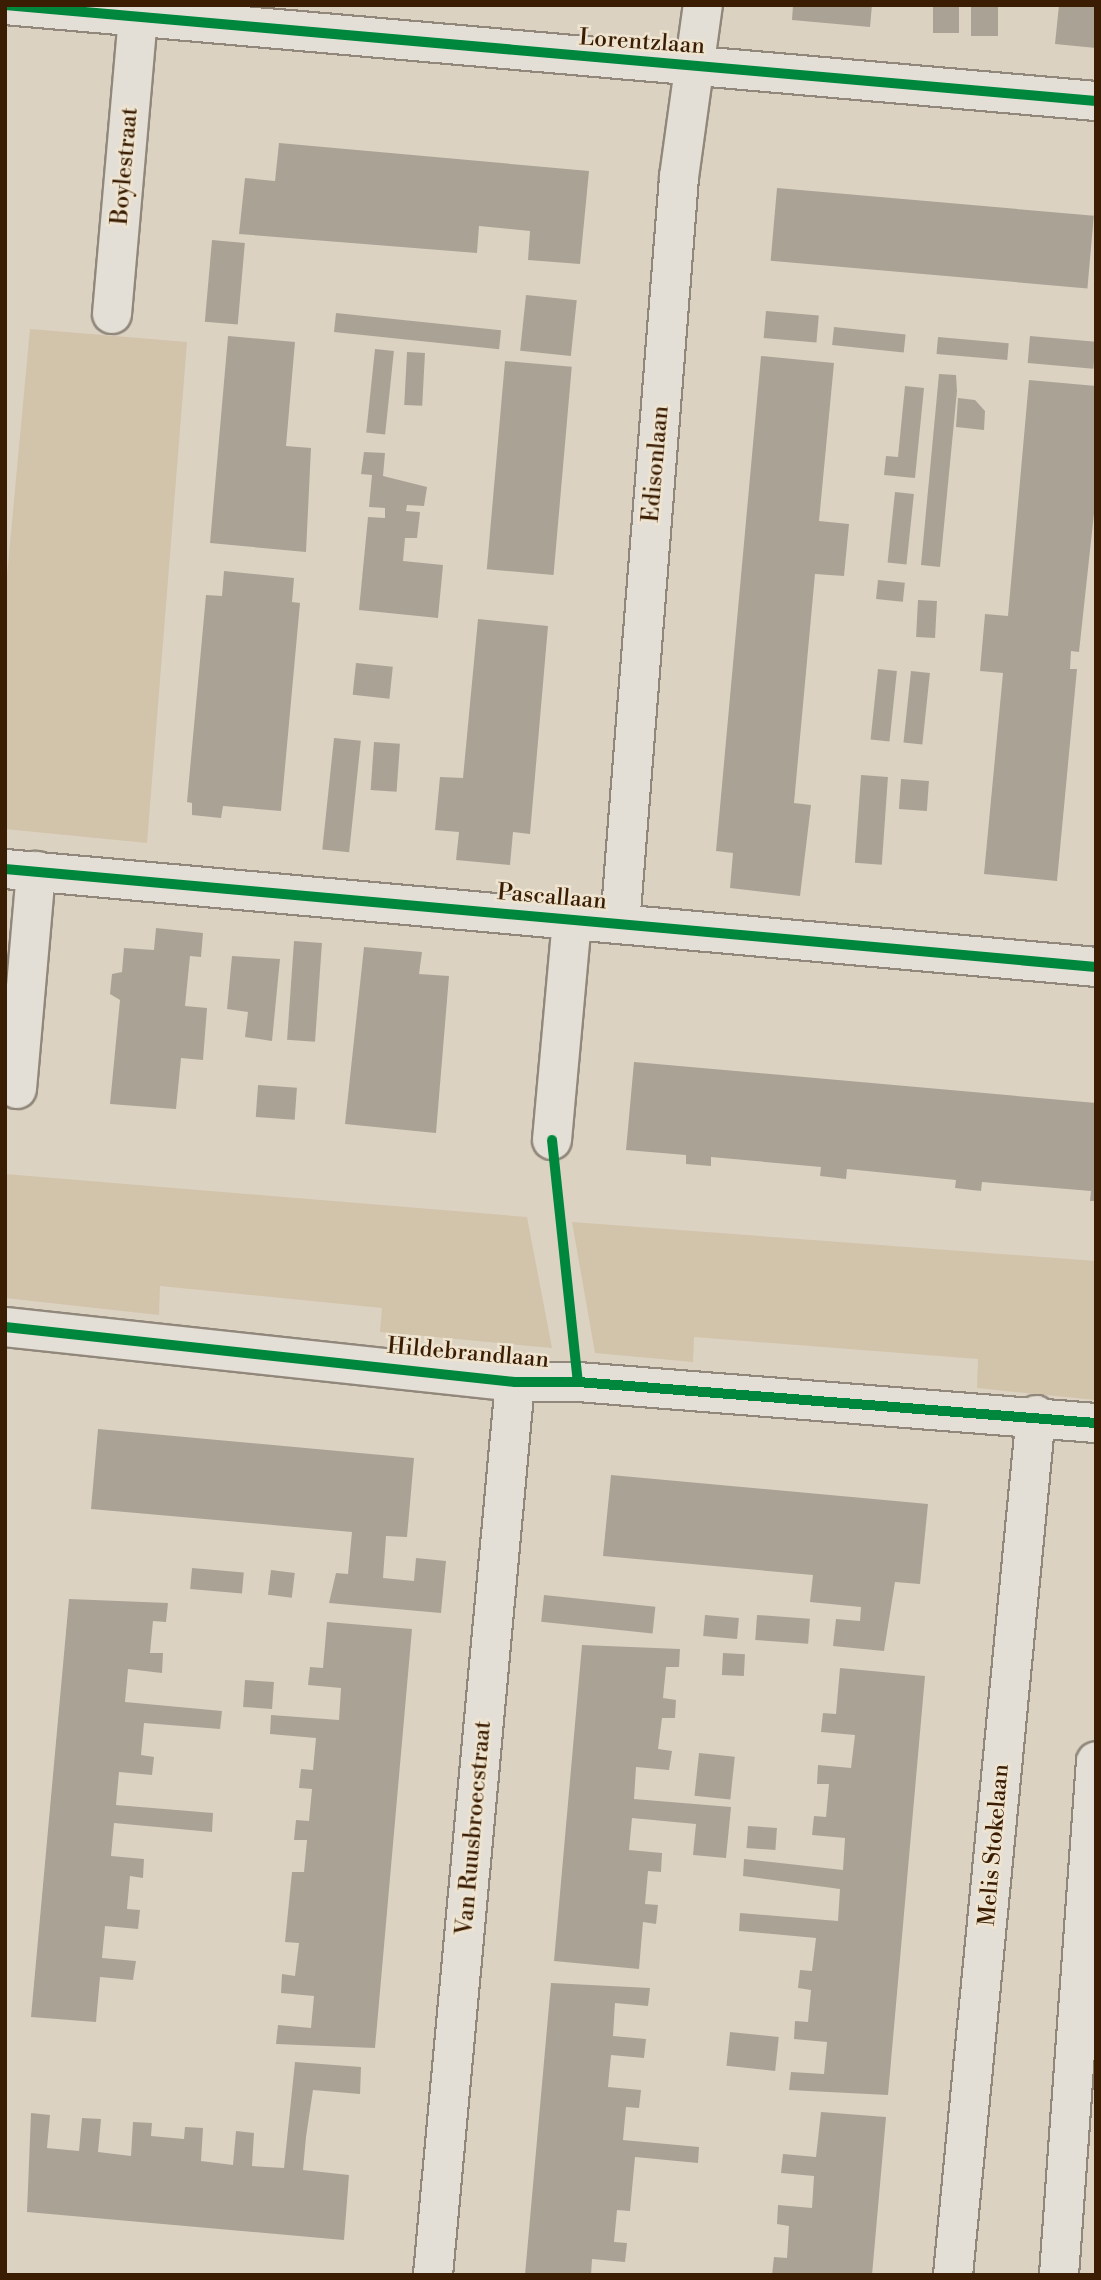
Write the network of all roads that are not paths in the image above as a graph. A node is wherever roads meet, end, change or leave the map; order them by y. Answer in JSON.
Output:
{"nodes":[{"id":1,"x":5,"y":5,"type":"edge"},
{"id":2,"x":703,"y":5,"type":"edge"},
{"id":3,"x":187,"y":14,"type":"edge"},
{"id":4,"x":138,"y":18,"type":"junction"},
{"id":5,"x":695,"y":67,"type":"junction"},
{"id":6,"x":1096,"y":101,"type":"edge"},
{"id":7,"x":111,"y":314,"type":"dead end"},
{"id":8,"x":20,"y":870,"type":"edge"},
{"id":9,"x":572,"y":920,"type":"junction"},
{"id":10,"x":620,"y":924,"type":"junction"},
{"id":11,"x":1096,"y":967,"type":"edge"},
{"id":12,"x":17,"y":1089,"type":"dead end"},
{"id":13,"x":552,"y":1140,"type":"dead end"},
{"id":14,"x":5,"y":1327,"type":"edge"},
{"id":15,"x":515,"y":1382,"type":"junction"},
{"id":16,"x":1036,"y":1415,"type":"junction"},
{"id":17,"x":1096,"y":1423,"type":"edge"},
{"id":18,"x":1096,"y":1761,"type":"edge"},
{"id":19,"x":433,"y":2275,"type":"edge"},
{"id":20,"x":953,"y":2275,"type":"edge"},
{"id":21,"x":1059,"y":2275,"type":"edge"}],
"edges":[{"from":1,"to":4,"type":"street","name":"Lorentzlaan"},
{"from":2,"to":5,"type":"street","name":"Edisonlaan"},
{"from":3,"to":4,"type":"street","name":"Lorentzlaan"},
{"from":3,"to":5,"type":"street","name":"Lorentzlaan"},
{"from":4,"to":7,"type":"street","name":"Boylestraat"},
{"from":5,"to":6,"type":"street","name":"Lorentzlaan"},
{"from":5,"to":10,"type":"street","name":"Edisonlaan"},
{"from":8,"to":9,"type":"street","name":"Pascallaan"},
{"from":8,"to":12,"type":"street","name":"Pascallaan"},
{"from":9,"to":10,"type":"street","name":"Pascallaan"},
{"from":9,"to":13,"type":"street","name":"Pascallaan"},
{"from":10,"to":11,"type":"street","name":"Pascallaan"},
{"from":14,"to":15,"type":"street","name":"Hildebrandlaan"},
{"from":15,"to":16,"type":"street","name":"Hildebrandlaan"},
{"from":15,"to":19,"type":"street","name":"Van Ruusbroecstraat"},
{"from":16,"to":17,"type":"street","name":"Hildebrandlaan"},
{"from":16,"to":20,"type":"street","name":"Melis Stokelaan"},
{"from":18,"to":21,"type":"street"}]}
